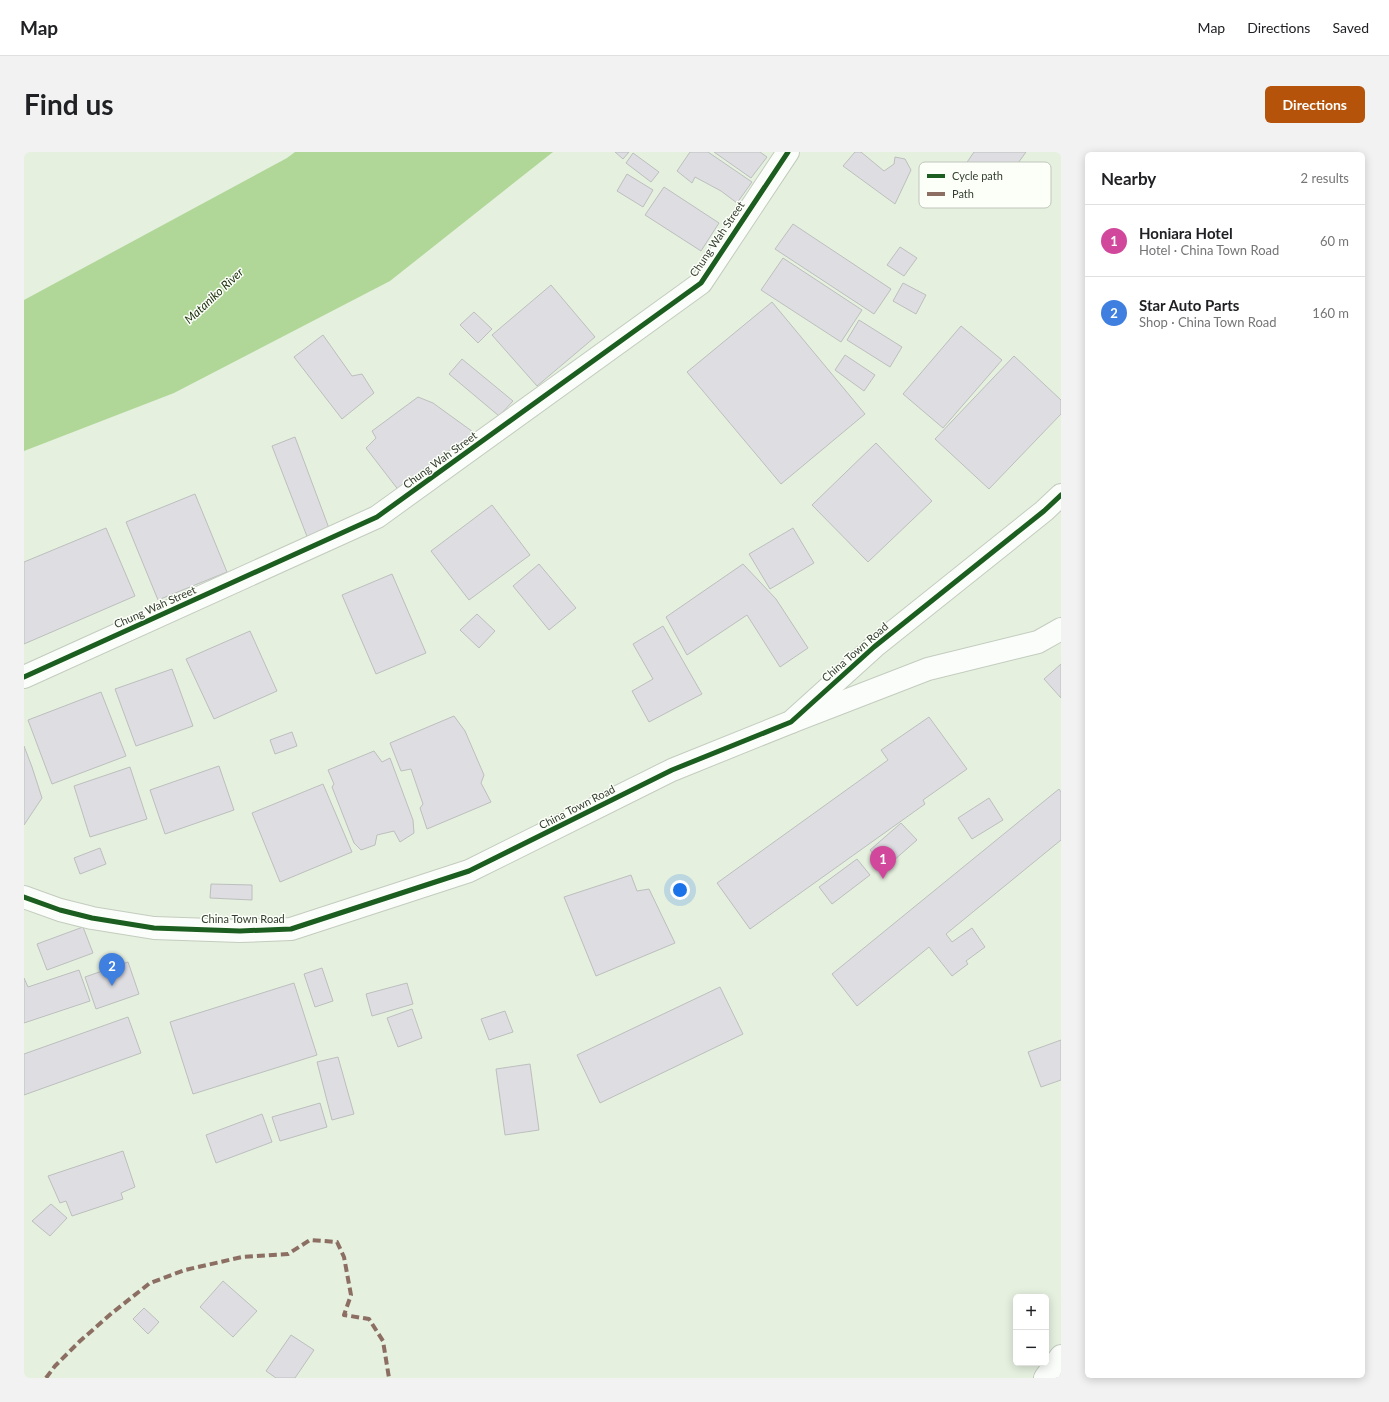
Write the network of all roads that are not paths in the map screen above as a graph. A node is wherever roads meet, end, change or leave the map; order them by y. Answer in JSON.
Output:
{"nodes":[{"id":1,"x":788,"y":152,"type":"edge"},
{"id":2,"x":1061,"y":495,"type":"edge"},
{"id":3,"x":1061,"y":629,"type":"edge"},
{"id":4,"x":24,"y":677,"type":"edge"},
{"id":5,"x":791,"y":722,"type":"junction"},
{"id":6,"x":24,"y":898,"type":"edge"},
{"id":7,"x":1061,"y":1356,"type":"edge"},
{"id":8,"x":1044,"y":1378,"type":"edge"}],
"edges":[{"from":1,"to":4,"type":"street","name":"Chung Wah Street"},
{"from":2,"to":5,"type":"street","name":"China Town Road"},
{"from":3,"to":5,"type":"street"},
{"from":5,"to":6,"type":"street","name":"China Town Road"},
{"from":7,"to":8,"type":"street"}]}
